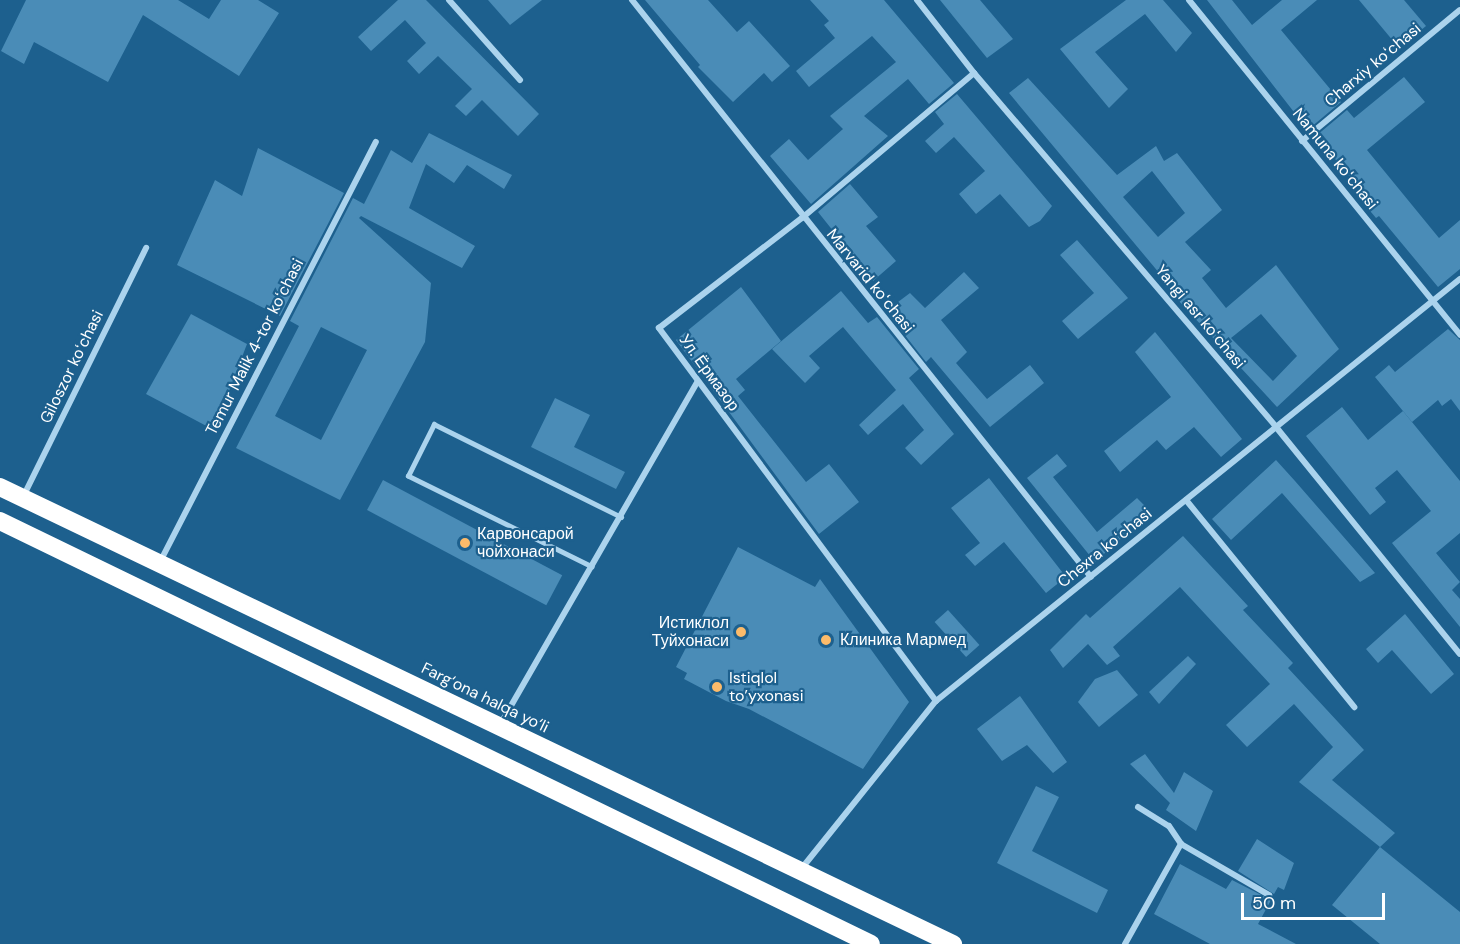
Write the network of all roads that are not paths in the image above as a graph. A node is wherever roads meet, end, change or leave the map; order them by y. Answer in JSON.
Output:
{"nodes":[{"id":1,"x":449,"y":0,"type":"edge"},
{"id":2,"x":632,"y":0,"type":"edge"},
{"id":3,"x":917,"y":0,"type":"edge"},
{"id":4,"x":1189,"y":0,"type":"edge"},
{"id":5,"x":1460,"y":10,"type":"edge"},
{"id":6,"x":974,"y":73,"type":"junction"},
{"id":7,"x":520,"y":80,"type":"dead end"},
{"id":8,"x":1302,"y":141,"type":"junction"},
{"id":9,"x":376,"y":142,"type":"dead end"},
{"id":10,"x":802,"y":218,"type":"junction"},
{"id":11,"x":146,"y":248,"type":"dead end"},
{"id":12,"x":1460,"y":279,"type":"edge"},
{"id":13,"x":1433,"y":302,"type":"junction"},
{"id":14,"x":1460,"y":335,"type":"edge"},
{"id":15,"x":697,"y":382,"type":"junction"},
{"id":16,"x":1276,"y":427,"type":"junction"},
{"id":17,"x":0,"y":487,"type":"edge"},
{"id":18,"x":22,"y":497,"type":"junction"},
{"id":19,"x":1186,"y":500,"type":"junction"},
{"id":20,"x":621,"y":517,"type":"junction"},
{"id":21,"x":0,"y":521,"type":"edge"},
{"id":22,"x":159,"y":563,"type":"junction"},
{"id":23,"x":592,"y":567,"type":"junction"},
{"id":24,"x":1091,"y":577,"type":"junction"},
{"id":25,"x":1460,"y":654,"type":"edge"},
{"id":26,"x":936,"y":701,"type":"junction"},
{"id":27,"x":1354,"y":707,"type":"dead end"},
{"id":28,"x":499,"y":727,"type":"junction"},
{"id":29,"x":1138,"y":807,"type":"dead end"},
{"id":30,"x":1181,"y":844,"type":"junction"},
{"id":31,"x":800,"y":871,"type":"junction"},
{"id":32,"x":1269,"y":895,"type":"dead end"},
{"id":33,"x":871,"y":944,"type":"edge"},
{"id":34,"x":953,"y":944,"type":"edge"},
{"id":35,"x":1125,"y":944,"type":"edge"}],
"edges":[{"from":1,"to":7,"type":"street"},
{"from":2,"to":10,"type":"street","name":"Marvarid koʻchasi"},
{"from":3,"to":6,"type":"street","name":"Yangi asr koʻchasi"},
{"from":4,"to":8,"type":"street","name":"Namuna koʻchasi"},
{"from":5,"to":8,"type":"street","name":"Charxiy koʻchasi"},
{"from":6,"to":10,"type":"street","name":"Ул. Ёрмазор"},
{"from":6,"to":16,"type":"street","name":"Yangi asr koʻchasi"},
{"from":8,"to":13,"type":"street","name":"Namuna koʻchasi"},
{"from":9,"to":22,"type":"street","name":"Temur Malik 4-tor koʻchasi"},
{"from":10,"to":15,"type":"street","name":"Ул. Ёрмазор"},
{"from":10,"to":24,"type":"street","name":"Marvarid koʻchasi"},
{"from":11,"to":18,"type":"street","name":"Giloszor koʻchasi"},
{"from":12,"to":13,"type":"street","name":"Chexra koʻchasi"},
{"from":13,"to":14,"type":"street","name":"Namuna koʻchasi"},
{"from":13,"to":16,"type":"street","name":"Chexra koʻchasi"},
{"from":15,"to":20,"type":"street"},
{"from":15,"to":26,"type":"street","name":"Ул. Ёрмазор"},
{"from":16,"to":19,"type":"street","name":"Chexra koʻchasi"},
{"from":16,"to":25,"type":"street","name":"Yangi asr koʻchasi"},
{"from":17,"to":18,"type":"highway","name":"Farg‘ona halqa yo‘li"},
{"from":18,"to":22,"type":"highway","name":"Farg‘ona halqa yo‘li"},
{"from":19,"to":24,"type":"street","name":"Chexra koʻchasi"},
{"from":19,"to":27,"type":"street"},
{"from":20,"to":23,"type":"street"},
{"from":20,"to":23,"type":"lane"},
{"from":21,"to":33,"type":"highway"},
{"from":22,"to":28,"type":"highway","name":"Farg‘ona halqa yo‘li"},
{"from":23,"to":28,"type":"street"},
{"from":24,"to":26,"type":"street","name":"Chexra koʻchasi"},
{"from":26,"to":31,"type":"street","name":"Chexra koʻchasi"},
{"from":28,"to":31,"type":"highway","name":"Farg‘ona halqa yo‘li"},
{"from":29,"to":30,"type":"street"},
{"from":30,"to":32,"type":"street"},
{"from":30,"to":35,"type":"street"},
{"from":31,"to":34,"type":"highway","name":"Farg‘ona halqa yo‘li"}]}
